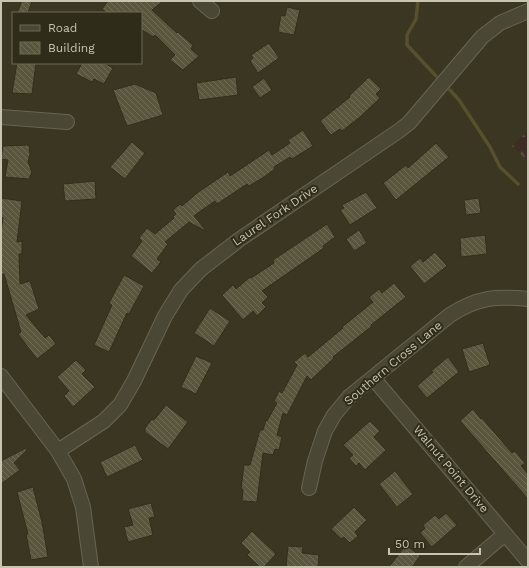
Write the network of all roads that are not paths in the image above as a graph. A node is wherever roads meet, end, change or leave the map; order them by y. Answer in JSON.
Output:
{"nodes":[{"id":1,"x":200,"y":1,"type":"edge"},
{"id":2,"x":528,"y":11,"type":"edge"},
{"id":3,"x":212,"y":12,"type":"dead end"},
{"id":4,"x":1,"y":117,"type":"edge"},
{"id":5,"x":67,"y":122,"type":"dead end"},
{"id":6,"x":528,"y":299,"type":"edge"},
{"id":7,"x":1,"y":376,"type":"edge"},
{"id":8,"x":373,"y":378,"type":"junction"},
{"id":9,"x":58,"y":451,"type":"junction"},
{"id":10,"x":309,"y":488,"type":"dead end"},
{"id":11,"x":505,"y":534,"type":"junction"},
{"id":12,"x":528,"y":560,"type":"edge"},
{"id":13,"x":91,"y":567,"type":"edge"},
{"id":14,"x":466,"y":567,"type":"edge"}],
"edges":[{"from":1,"to":3,"type":"street"},
{"from":2,"to":9,"type":"street","name":"Laurel Fork Drive"},
{"from":4,"to":5,"type":"street"},
{"from":6,"to":8,"type":"street","name":"Southern Cross Lane"},
{"from":7,"to":9,"type":"street"},
{"from":8,"to":10,"type":"street","name":"Southern Cross Lane"},
{"from":8,"to":11,"type":"street","name":"Walnut Point Drive"},
{"from":9,"to":13,"type":"street"},
{"from":11,"to":12,"type":"street","name":"Walnut Point Drive"},
{"from":11,"to":14,"type":"street"}]}
